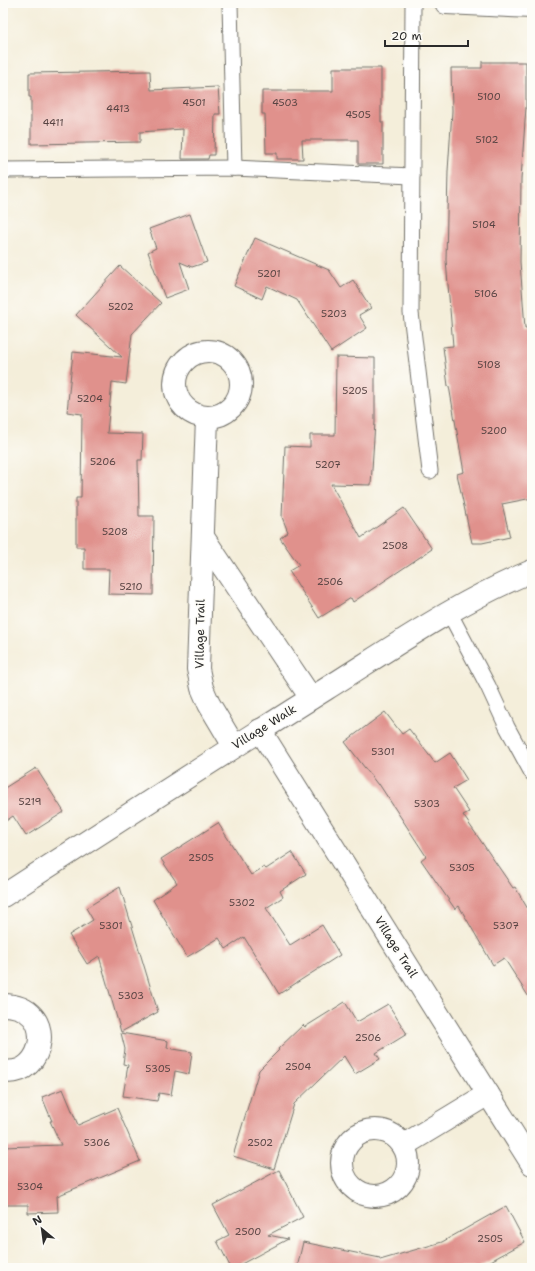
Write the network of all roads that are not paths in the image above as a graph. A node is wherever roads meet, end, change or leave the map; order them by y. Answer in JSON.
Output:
{"nodes":[{"id":1,"x":230,"y":3,"type":"edge"},
{"id":2,"x":412,"y":3,"type":"edge"},
{"id":3,"x":446,"y":3,"type":"edge"},
{"id":4,"x":532,"y":7,"type":"edge"},
{"id":5,"x":234,"y":168,"type":"junction"},
{"id":6,"x":3,"y":170,"type":"edge"},
{"id":7,"x":412,"y":176,"type":"junction"},
{"id":8,"x":206,"y":418,"type":"dead end"},
{"id":9,"x":430,"y":471,"type":"dead end"},
{"id":10,"x":203,"y":536,"type":"junction"},
{"id":11,"x":532,"y":571,"type":"edge"},
{"id":12,"x":449,"y":612,"type":"junction"},
{"id":13,"x":311,"y":698,"type":"junction"},
{"id":14,"x":260,"y":730,"type":"junction"},
{"id":15,"x":234,"y":746,"type":"junction"},
{"id":16,"x":532,"y":773,"type":"edge"},
{"id":17,"x":3,"y":896,"type":"edge"},
{"id":18,"x":3,"y":1006,"type":"edge"},
{"id":19,"x":3,"y":1071,"type":"edge"},
{"id":20,"x":488,"y":1094,"type":"junction"},
{"id":21,"x":404,"y":1145,"type":"dead end"},
{"id":22,"x":532,"y":1164,"type":"edge"}],
"edges":[{"from":1,"to":5,"type":"lane"},
{"from":2,"to":7,"type":"lane"},
{"from":3,"to":4,"type":"street"},
{"from":5,"to":6,"type":"lane"},
{"from":5,"to":7,"type":"lane"},
{"from":7,"to":9,"type":"lane"},
{"from":8,"to":10,"type":"street","name":"Village Trail"},
{"from":10,"to":13,"type":"street"},
{"from":10,"to":15,"type":"street","name":"Village Trail"},
{"from":11,"to":12,"type":"street","name":"Village Walk"},
{"from":12,"to":13,"type":"street","name":"Village Walk"},
{"from":12,"to":16,"type":"lane"},
{"from":13,"to":14,"type":"street","name":"Village Walk"},
{"from":14,"to":15,"type":"street","name":"Village Walk"},
{"from":14,"to":20,"type":"street","name":"Village Trail"},
{"from":15,"to":17,"type":"street","name":"Village Walk"},
{"from":18,"to":19,"type":"street"},
{"from":20,"to":21,"type":"street"},
{"from":20,"to":22,"type":"street","name":"Village Trail"}]}
